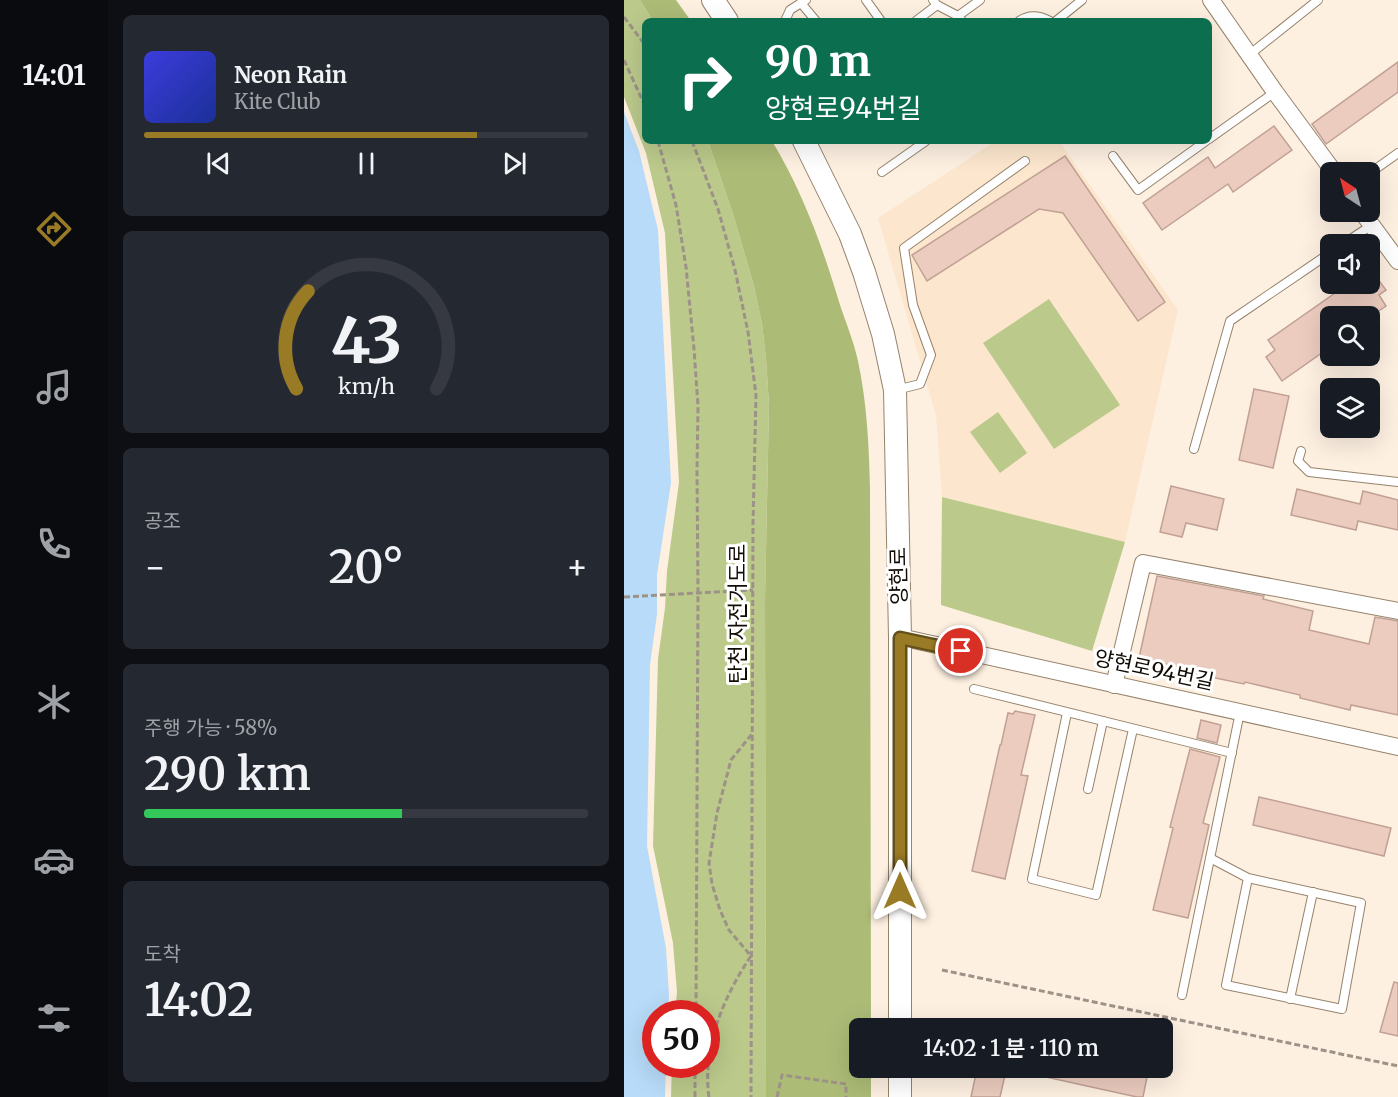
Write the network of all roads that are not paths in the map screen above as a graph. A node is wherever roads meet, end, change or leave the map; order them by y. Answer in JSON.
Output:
{"nodes":[{"id":1,"x":713,"y":0,"type":"edge"},
{"id":2,"x":866,"y":0,"type":"edge"},
{"id":3,"x":980,"y":0,"type":"edge"},
{"id":4,"x":1082,"y":0,"type":"edge"},
{"id":5,"x":1211,"y":0,"type":"edge"},
{"id":6,"x":1318,"y":0,"type":"edge"},
{"id":7,"x":804,"y":2,"type":"edge"},
{"id":8,"x":935,"y":3,"type":"edge"},
{"id":9,"x":725,"y":18,"type":"edge"},
{"id":10,"x":786,"y":18,"type":"edge"},
{"id":11,"x":814,"y":18,"type":"edge"},
{"id":12,"x":879,"y":18,"type":"edge"},
{"id":13,"x":919,"y":18,"type":"edge"},
{"id":14,"x":958,"y":18,"type":"edge"},
{"id":15,"x":961,"y":18,"type":"edge"},
{"id":16,"x":1026,"y":18,"type":"edge"},
{"id":17,"x":1043,"y":18,"type":"edge"},
{"id":18,"x":1060,"y":18,"type":"edge"},
{"id":19,"x":1249,"y":55,"type":"junction"},
{"id":20,"x":1275,"y":92,"type":"junction"},
{"id":21,"x":1212,"y":136,"type":"edge"},
{"id":22,"x":805,"y":144,"type":"edge"},
{"id":23,"x":922,"y":144,"type":"edge"},
{"id":24,"x":1201,"y":144,"type":"edge"},
{"id":25,"x":1398,"y":153,"type":"edge"},
{"id":26,"x":1113,"y":156,"type":"dead end"},
{"id":27,"x":1025,"y":161,"type":"dead end"},
{"id":28,"x":1327,"y":162,"type":"edge"},
{"id":29,"x":1380,"y":166,"type":"edge"},
{"id":30,"x":882,"y":172,"type":"dead end"},
{"id":31,"x":1363,"y":222,"type":"edge"},
{"id":32,"x":1370,"y":222,"type":"edge"},
{"id":33,"x":1352,"y":234,"type":"edge"},
{"id":34,"x":1320,"y":260,"type":"edge"},
{"id":35,"x":1398,"y":261,"type":"edge"},
{"id":36,"x":895,"y":390,"type":"junction"},
{"id":37,"x":1194,"y":449,"type":"dead end"},
{"id":38,"x":1301,"y":451,"type":"dead end"},
{"id":39,"x":1398,"y":482,"type":"edge"},
{"id":40,"x":1398,"y":611,"type":"edge"},
{"id":41,"x":900,"y":638,"type":"junction"},
{"id":42,"x":1114,"y":685,"type":"junction"},
{"id":43,"x":974,"y":689,"type":"dead end"},
{"id":44,"x":1067,"y":712,"type":"junction"},
{"id":45,"x":1240,"y":712,"type":"junction"},
{"id":46,"x":1104,"y":721,"type":"junction"},
{"id":47,"x":1133,"y":729,"type":"junction"},
{"id":48,"x":1398,"y":747,"type":"edge"},
{"id":49,"x":1232,"y":753,"type":"junction"},
{"id":50,"x":1088,"y":789,"type":"dead end"},
{"id":51,"x":1210,"y":858,"type":"junction"},
{"id":52,"x":1248,"y":878,"type":"junction"},
{"id":53,"x":1313,"y":892,"type":"junction"},
{"id":54,"x":1182,"y":995,"type":"dead end"},
{"id":55,"x":1290,"y":999,"type":"junction"},
{"id":56,"x":900,"y":1018,"type":"edge"},
{"id":57,"x":900,"y":1078,"type":"edge"},
{"id":58,"x":900,"y":1097,"type":"edge"}],
"edges":[{"from":1,"to":9,"type":"main road"},
{"from":2,"to":12,"type":"lane"},
{"from":3,"to":15,"type":"lane"},
{"from":4,"to":18,"type":"lane"},
{"from":5,"to":19,"type":"street"},
{"from":6,"to":19,"type":"lane"},
{"from":7,"to":10,"type":"lane"},
{"from":7,"to":11,"type":"lane"},
{"from":8,"to":13,"type":"lane"},
{"from":8,"to":14,"type":"lane"},
{"from":16,"to":17,"type":"lane"},
{"from":19,"to":20,"type":"street"},
{"from":20,"to":21,"type":"lane"},
{"from":20,"to":28,"type":"street"},
{"from":22,"to":36,"type":"main road","name":"양현로"},
{"from":23,"to":30,"type":"lane"},
{"from":24,"to":26,"type":"lane"},
{"from":25,"to":29,"type":"lane"},
{"from":27,"to":36,"type":"lane"},
{"from":31,"to":33,"type":"lane"},
{"from":32,"to":35,"type":"street"},
{"from":34,"to":37,"type":"lane"},
{"from":36,"to":41,"type":"main road","name":"양현로"},
{"from":38,"to":39,"type":"lane"},
{"from":40,"to":42,"type":"street"},
{"from":41,"to":42,"type":"street","name":"양현로94번길"},
{"from":41,"to":56,"type":"main road","name":"양현로"},
{"from":42,"to":45,"type":"street","name":"양현로94번길"},
{"from":43,"to":44,"type":"lane"},
{"from":44,"to":46,"type":"lane"},
{"from":44,"to":47,"type":"lane"},
{"from":45,"to":48,"type":"street","name":"양현로94번길"},
{"from":45,"to":49,"type":"lane"},
{"from":46,"to":47,"type":"lane"},
{"from":46,"to":50,"type":"lane"},
{"from":47,"to":49,"type":"lane"},
{"from":49,"to":51,"type":"lane"},
{"from":51,"to":52,"type":"lane"},
{"from":51,"to":54,"type":"lane"},
{"from":52,"to":53,"type":"lane"},
{"from":52,"to":55,"type":"lane"},
{"from":53,"to":55,"type":"lane"},
{"from":53,"to":55,"type":"lane"},
{"from":57,"to":58,"type":"main road"}]}
